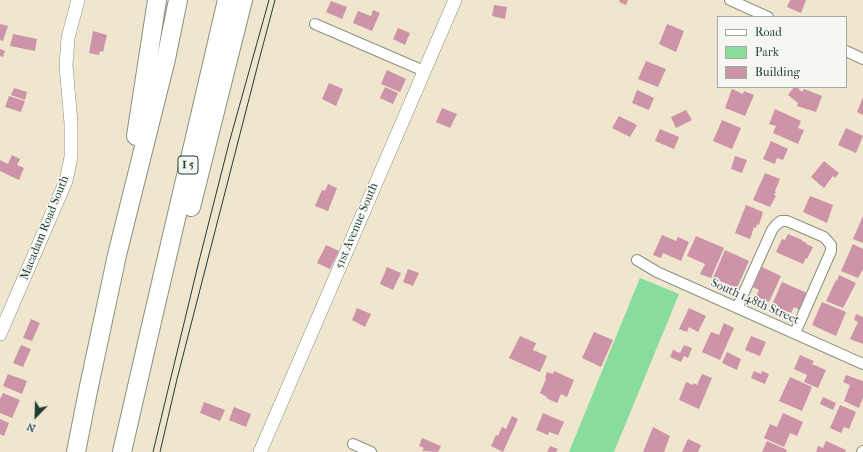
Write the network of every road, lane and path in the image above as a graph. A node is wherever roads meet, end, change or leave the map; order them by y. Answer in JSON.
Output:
{"nodes":[{"id":1,"x":78,"y":0,"type":"edge"},
{"id":2,"x":157,"y":0,"type":"edge"},
{"id":3,"x":178,"y":0,"type":"edge"},
{"id":4,"x":227,"y":0,"type":"edge"},
{"id":5,"x":243,"y":0,"type":"edge"},
{"id":6,"x":455,"y":0,"type":"edge"},
{"id":7,"x":730,"y":0,"type":"edge"},
{"id":8,"x":766,"y":16,"type":"edge"},
{"id":9,"x":315,"y":24,"type":"dead end"},
{"id":10,"x":847,"y":51,"type":"edge"},
{"id":11,"x":863,"y":59,"type":"edge"},
{"id":12,"x":424,"y":71,"type":"junction"},
{"id":13,"x":117,"y":255,"type":"junction"},
{"id":14,"x":637,"y":260,"type":"dead end"},
{"id":15,"x":737,"y":308,"type":"junction"},
{"id":16,"x":150,"y":330,"type":"junction"},
{"id":17,"x":795,"y":333,"type":"junction"},
{"id":18,"x":0,"y":334,"type":"edge"},
{"id":19,"x":863,"y":364,"type":"edge"},
{"id":20,"x":353,"y":444,"type":"dead end"},
{"id":21,"x":76,"y":452,"type":"edge"},
{"id":22,"x":122,"y":452,"type":"edge"},
{"id":23,"x":260,"y":452,"type":"edge"},
{"id":24,"x":371,"y":452,"type":"edge"}],
"edges":[{"from":1,"to":18,"type":"street","name":"Macadam Road South"},
{"from":2,"to":13,"type":"highway"},
{"from":3,"to":13,"type":"highway"},
{"from":4,"to":16,"type":"highway","number":"I 5"},
{"from":5,"to":16,"type":"highway"},
{"from":6,"to":12,"type":"street","name":"51st Avenue South"},
{"from":7,"to":8,"type":"street"},
{"from":9,"to":12,"type":"street"},
{"from":10,"to":11,"type":"street"},
{"from":12,"to":23,"type":"street","name":"51st Avenue South"},
{"from":13,"to":21,"type":"highway"},
{"from":14,"to":15,"type":"street","name":"South 148th Street"},
{"from":15,"to":17,"type":"street","name":"South 148th Street"},
{"from":15,"to":17,"type":"street"},
{"from":16,"to":22,"type":"highway","number":"I 5"},
{"from":17,"to":19,"type":"street","name":"South 148th Street"},
{"from":20,"to":24,"type":"street"}]}
